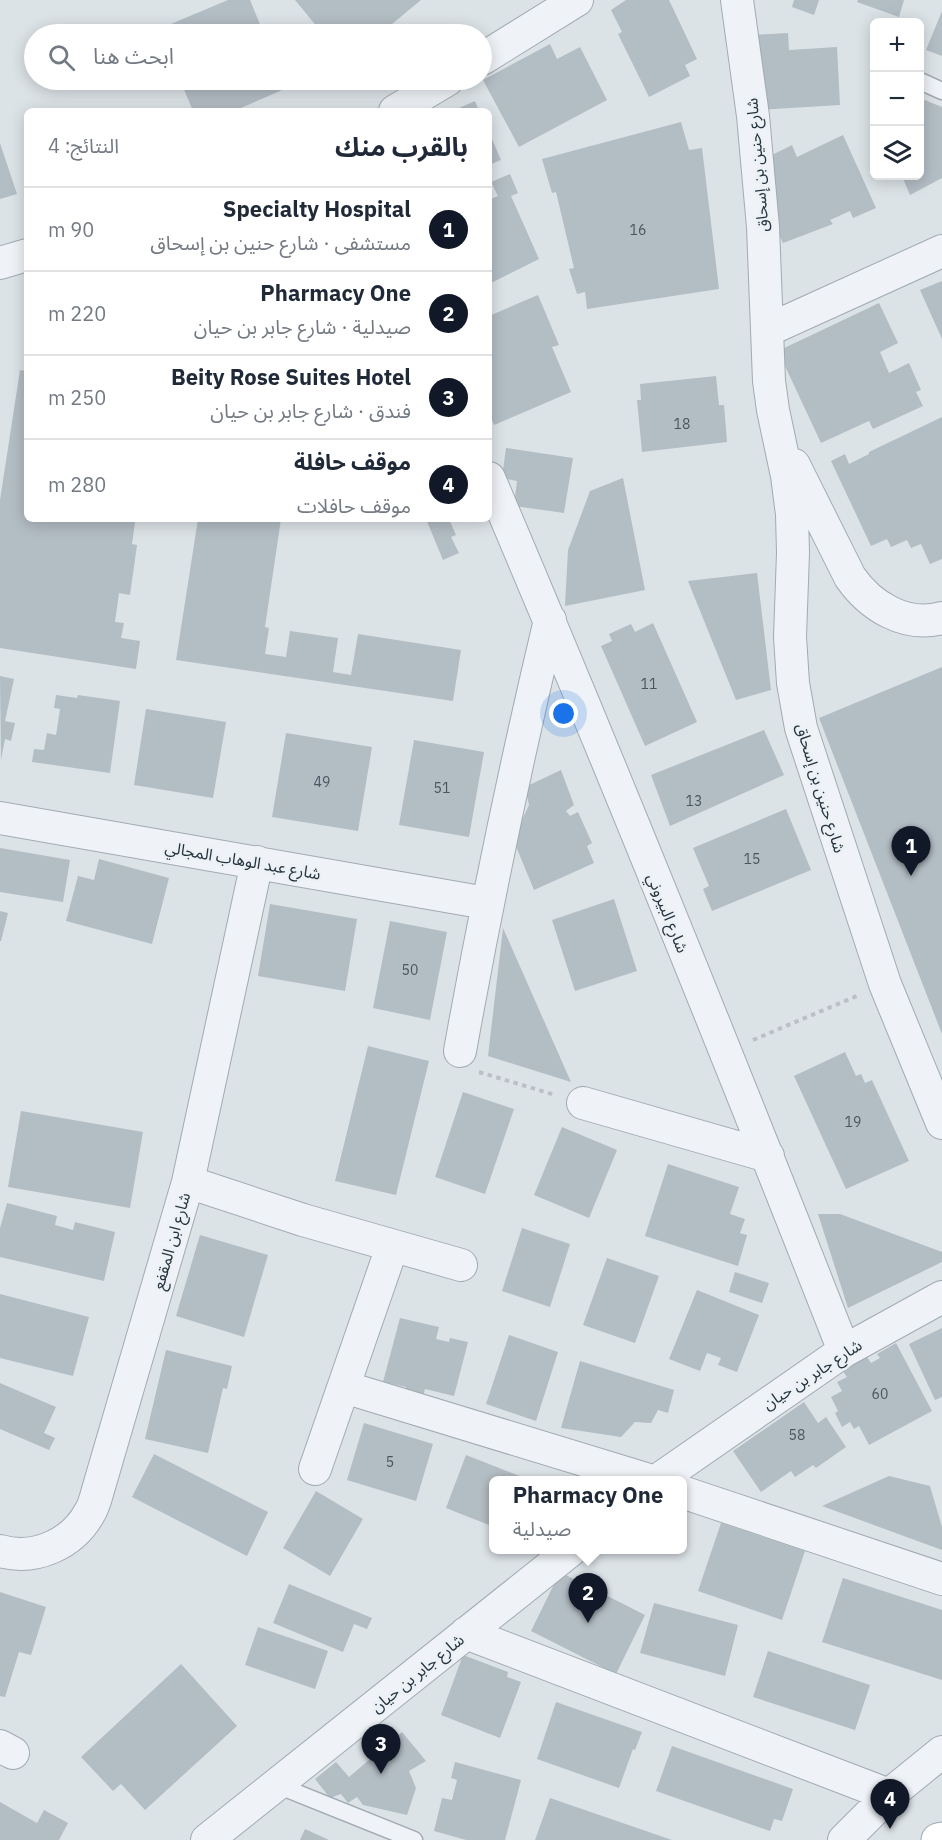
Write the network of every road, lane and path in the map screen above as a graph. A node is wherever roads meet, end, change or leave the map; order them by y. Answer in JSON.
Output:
{"nodes":[{"id":1,"x":577,"y":0,"type":"edge"},
{"id":2,"x":737,"y":0,"type":"edge"},
{"id":3,"x":492,"y":52,"type":"edge"},
{"id":4,"x":924,"y":83,"type":"edge"},
{"id":5,"x":430,"y":90,"type":"edge"},
{"id":6,"x":942,"y":91,"type":"edge"},
{"id":7,"x":400,"y":108,"type":"edge"},
{"id":8,"x":942,"y":251,"type":"edge"},
{"id":9,"x":24,"y":256,"type":"edge"},
{"id":10,"x":0,"y":263,"type":"edge"},
{"id":11,"x":768,"y":330,"type":"junction"},
{"id":12,"x":780,"y":438,"type":"junction"},
{"id":13,"x":492,"y":485,"type":"edge"},
{"id":14,"x":942,"y":618,"type":"edge"},
{"id":15,"x":550,"y":620,"type":"junction"},
{"id":16,"x":0,"y":818,"type":"edge"},
{"id":17,"x":257,"y":862,"type":"junction"},
{"id":18,"x":486,"y":903,"type":"junction"},
{"id":19,"x":885,"y":984,"type":"junction"},
{"id":20,"x":460,"y":1051,"type":"joint"},
{"id":21,"x":724,"y":1052,"type":"junction"},
{"id":22,"x":583,"y":1103,"type":"joint"},
{"id":23,"x":942,"y":1123,"type":"edge"},
{"id":24,"x":768,"y":1156,"type":"junction"},
{"id":25,"x":188,"y":1182,"type":"junction"},
{"id":26,"x":392,"y":1247,"type":"junction"},
{"id":27,"x":461,"y":1265,"type":"dead end"},
{"id":28,"x":942,"y":1297,"type":"edge"},
{"id":29,"x":844,"y":1351,"type":"junction"},
{"id":30,"x":344,"y":1388,"type":"junction"},
{"id":31,"x":315,"y":1469,"type":"dead end"},
{"id":32,"x":636,"y":1476,"type":"edge"},
{"id":33,"x":664,"y":1476,"type":"edge"},
{"id":34,"x":687,"y":1494,"type":"edge"},
{"id":35,"x":0,"y":1551,"type":"edge"},
{"id":36,"x":566,"y":1554,"type":"edge"},
{"id":37,"x":942,"y":1579,"type":"edge"},
{"id":38,"x":466,"y":1633,"type":"junction"},
{"id":39,"x":942,"y":1752,"type":"edge"},
{"id":40,"x":277,"y":1785,"type":"junction"},
{"id":41,"x":889,"y":1795,"type":"junction"},
{"id":42,"x":207,"y":1840,"type":"edge"},
{"id":43,"x":414,"y":1840,"type":"edge"},
{"id":44,"x":844,"y":1840,"type":"edge"}],
"edges":[{"from":1,"to":3,"type":"street"},
{"from":2,"to":11,"type":"street","name":"شارع حنين بن إسحاق"},
{"from":4,"to":6,"type":"lane"},
{"from":5,"to":7,"type":"street"},
{"from":8,"to":11,"type":"street"},
{"from":9,"to":10,"type":"street"},
{"from":11,"to":12,"type":"street","name":"شارع حنين بن إسحاق"},
{"from":12,"to":14,"type":"street","name":"شارع حنين بن إسحاق"},
{"from":12,"to":19,"type":"street","name":"شارع حنين بن إسحاق"},
{"from":13,"to":15,"type":"street","name":"شارع البيروني"},
{"from":15,"to":18,"type":"street"},
{"from":15,"to":21,"type":"street","name":"شارع البيروني"},
{"from":16,"to":17,"type":"street","name":"شارع عبد الوهاب المجالي"},
{"from":17,"to":18,"type":"street","name":"شارع عبد الوهاب المجالي"},
{"from":17,"to":25,"type":"street","name":"شارع ابن المقفع"},
{"from":18,"to":20,"type":"street"},
{"from":19,"to":21,"type":"path"},
{"from":19,"to":23,"type":"street","name":"شارع حنين بن إسحاق"},
{"from":20,"to":22,"type":"path"},
{"from":21,"to":24,"type":"street","name":"شارع البيروني"},
{"from":22,"to":24,"type":"street"},
{"from":24,"to":29,"type":"street","name":"شارع البيروني"},
{"from":25,"to":26,"type":"street"},
{"from":25,"to":35,"type":"street","name":"شارع ابن المقفع"},
{"from":26,"to":27,"type":"street"},
{"from":26,"to":30,"type":"street"},
{"from":28,"to":29,"type":"street","name":"شارع جابر بن حيان"},
{"from":29,"to":33,"type":"street","name":"شارع جابر بن حيان"},
{"from":30,"to":31,"type":"street"},
{"from":30,"to":32,"type":"street"},
{"from":34,"to":37,"type":"street"},
{"from":36,"to":38,"type":"street","name":"شارع جابر بن حيان"},
{"from":38,"to":40,"type":"street","name":"شارع جابر بن حيان"},
{"from":38,"to":41,"type":"street"},
{"from":39,"to":41,"type":"street"},
{"from":40,"to":42,"type":"street","name":"شارع جابر بن حيان"},
{"from":40,"to":43,"type":"lane"},
{"from":41,"to":44,"type":"street"}]}
